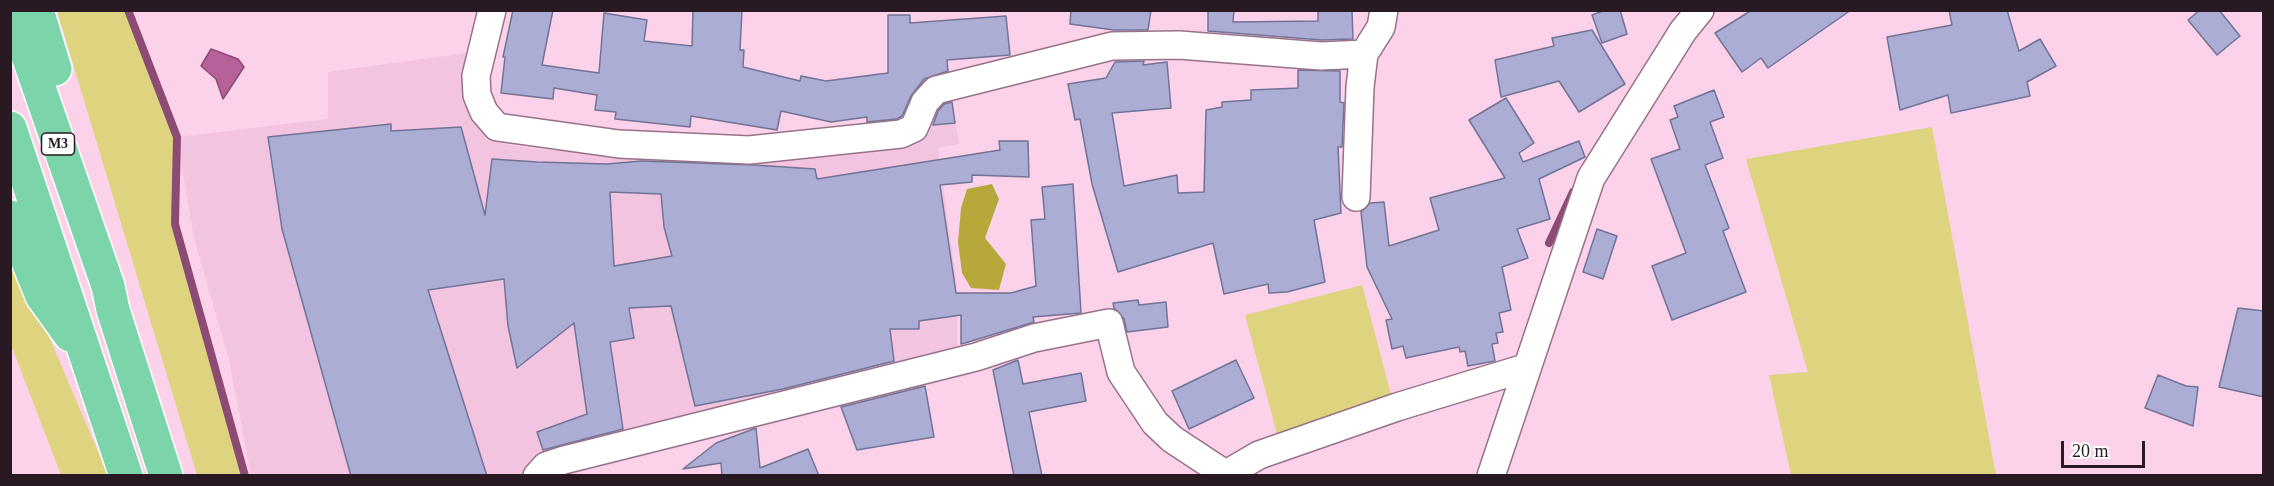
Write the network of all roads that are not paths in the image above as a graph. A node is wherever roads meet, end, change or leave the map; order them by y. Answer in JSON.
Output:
{"nodes":[{"id":1,"x":12,"y":10,"type":"edge"},
{"id":2,"x":37,"y":10,"type":"edge"},
{"id":3,"x":492,"y":10,"type":"edge"},
{"id":4,"x":1384,"y":10,"type":"edge"},
{"id":5,"x":1700,"y":10,"type":"edge"},
{"id":6,"x":1364,"y":54,"type":"junction"},
{"id":7,"x":10,"y":128,"type":"edge"},
{"id":8,"x":1356,"y":197,"type":"dead end"},
{"id":9,"x":10,"y":217,"type":"edge"},
{"id":10,"x":105,"y":278,"type":"junction"},
{"id":11,"x":90,"y":364,"type":"junction"},
{"id":12,"x":1526,"y":368,"type":"junction"},
{"id":13,"x":1224,"y":475,"type":"edge"},
{"id":14,"x":126,"y":476,"type":"edge"},
{"id":15,"x":166,"y":476,"type":"edge"},
{"id":16,"x":537,"y":476,"type":"edge"},
{"id":17,"x":1491,"y":476,"type":"edge"}],
"edges":[{"from":1,"to":10,"type":"highway","number":"M3"},
{"from":2,"to":10,"type":"highway"},
{"from":3,"to":6,"type":"street"},
{"from":4,"to":6,"type":"street"},
{"from":5,"to":12,"type":"street"},
{"from":6,"to":8,"type":"street"},
{"from":7,"to":11,"type":"highway","number":"M3"},
{"from":9,"to":11,"type":"highway"},
{"from":10,"to":15,"type":"highway","number":"M3"},
{"from":11,"to":14,"type":"highway","number":"M3"},
{"from":12,"to":13,"type":"street"},
{"from":12,"to":17,"type":"street"},
{"from":13,"to":16,"type":"street"}]}
